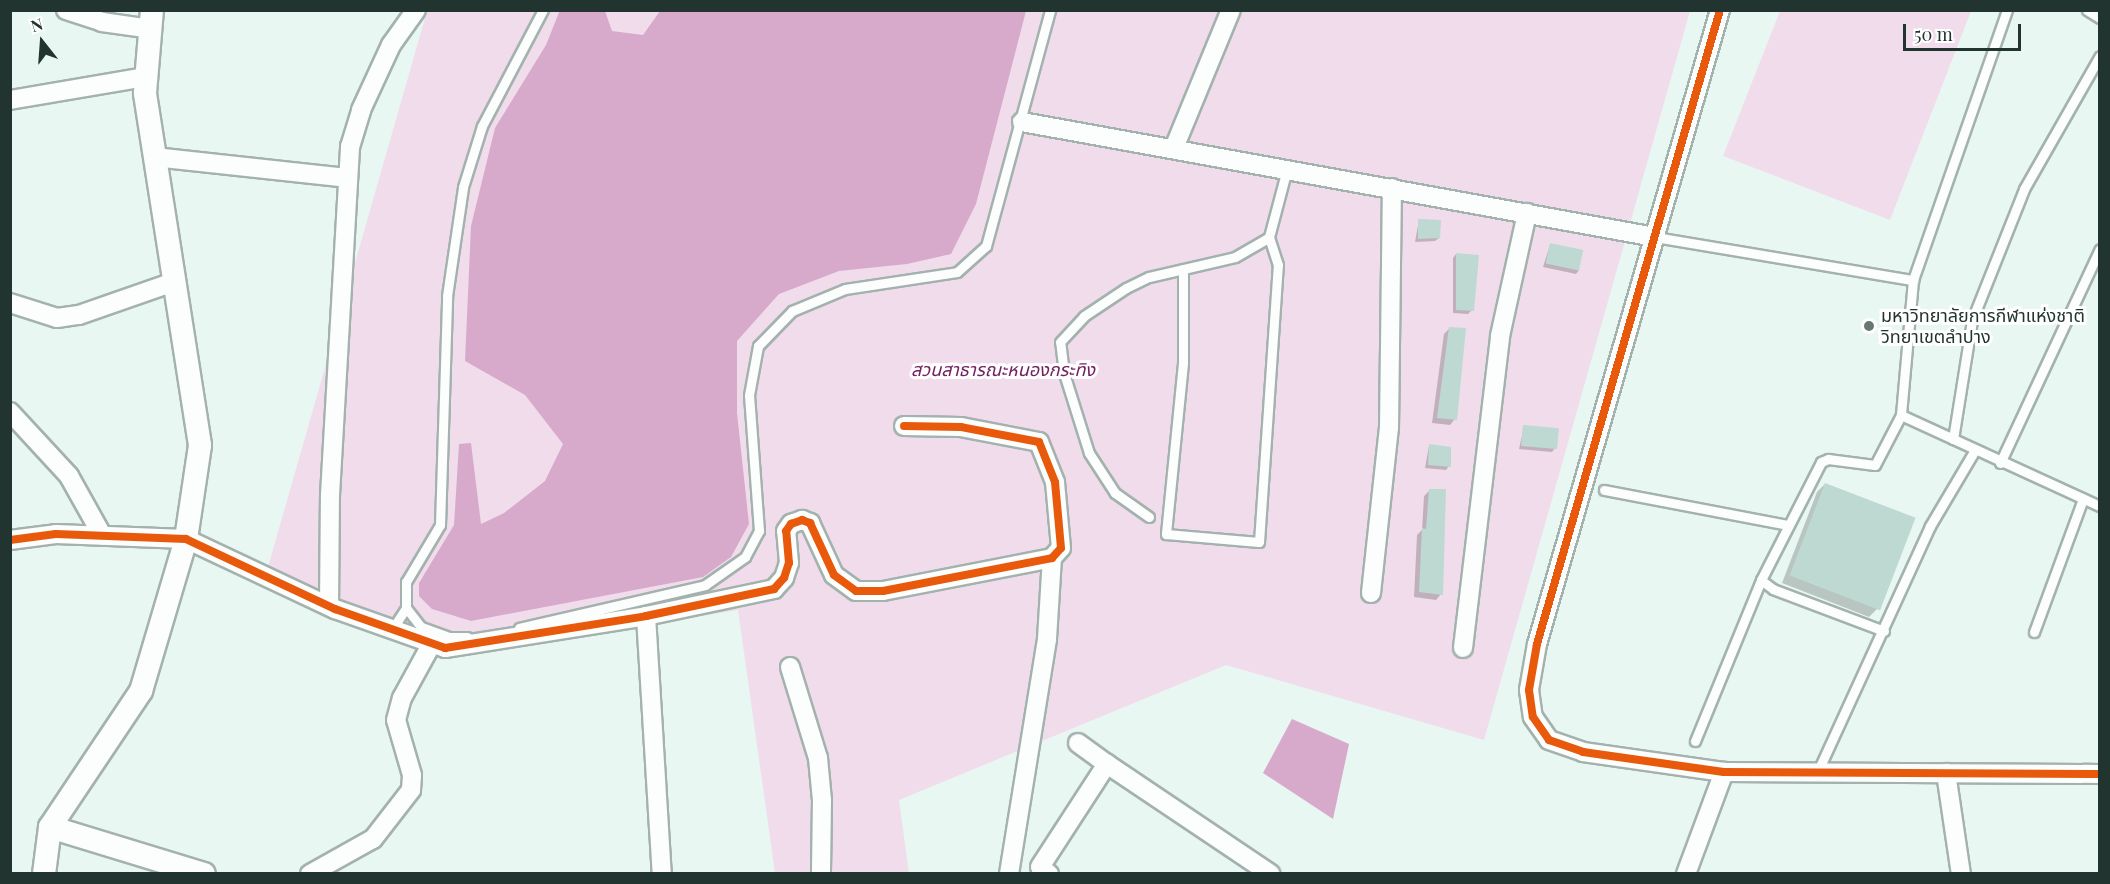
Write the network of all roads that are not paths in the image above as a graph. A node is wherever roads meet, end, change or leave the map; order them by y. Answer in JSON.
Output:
{"nodes":[{"id":1,"x":66,"y":10,"type":"edge"},
{"id":2,"x":416,"y":10,"type":"edge"},
{"id":3,"x":543,"y":10,"type":"edge"},
{"id":4,"x":1050,"y":10,"type":"edge"},
{"id":5,"x":1231,"y":10,"type":"edge"},
{"id":6,"x":1720,"y":10,"type":"edge"},
{"id":7,"x":2007,"y":10,"type":"edge"},
{"id":8,"x":2087,"y":10,"type":"edge"},
{"id":9,"x":2100,"y":18,"type":"edge"},
{"id":10,"x":152,"y":20,"type":"edge"},
{"id":11,"x":2100,"y":56,"type":"edge"},
{"id":12,"x":146,"y":77,"type":"junction"},
{"id":13,"x":12,"y":96,"type":"edge"},
{"id":14,"x":1022,"y":122,"type":"junction"},
{"id":15,"x":1174,"y":148,"type":"junction"},
{"id":16,"x":154,"y":157,"type":"junction"},
{"id":17,"x":1287,"y":169,"type":"junction"},
{"id":18,"x":347,"y":178,"type":"junction"},
{"id":19,"x":1392,"y":188,"type":"junction"},
{"id":20,"x":1527,"y":213,"type":"junction"},
{"id":21,"x":1269,"y":237,"type":"junction"},
{"id":22,"x":1655,"y":237,"type":"junction"},
{"id":23,"x":2100,"y":249,"type":"edge"},
{"id":24,"x":1183,"y":269,"type":"junction"},
{"id":25,"x":1913,"y":280,"type":"junction"},
{"id":26,"x":174,"y":282,"type":"junction"},
{"id":27,"x":10,"y":303,"type":"edge"},
{"id":28,"x":10,"y":412,"type":"edge"},
{"id":29,"x":1901,"y":415,"type":"junction"},
{"id":30,"x":904,"y":426,"type":"dead end"},
{"id":31,"x":1953,"y":439,"type":"junction"},
{"id":32,"x":1975,"y":450,"type":"junction"},
{"id":33,"x":2000,"y":463,"type":"junction"},
{"id":34,"x":1604,"y":490,"type":"dead end"},
{"id":35,"x":2083,"y":499,"type":"junction"},
{"id":36,"x":2100,"y":506,"type":"edge"},
{"id":37,"x":1149,"y":517,"type":"dead end"},
{"id":38,"x":1787,"y":525,"type":"junction"},
{"id":39,"x":102,"y":536,"type":"junction"},
{"id":40,"x":186,"y":539,"type":"junction"},
{"id":41,"x":10,"y":540,"type":"edge"},
{"id":42,"x":1052,"y":558,"type":"junction"},
{"id":43,"x":1761,"y":580,"type":"junction"},
{"id":44,"x":1371,"y":593,"type":"dead end"},
{"id":45,"x":329,"y":606,"type":"junction"},
{"id":46,"x":406,"y":608,"type":"junction"},
{"id":47,"x":646,"y":616,"type":"junction"},
{"id":48,"x":391,"y":631,"type":"junction"},
{"id":49,"x":1884,"y":631,"type":"junction"},
{"id":50,"x":2034,"y":632,"type":"dead end"},
{"id":51,"x":431,"y":645,"type":"junction"},
{"id":52,"x":1463,"y":648,"type":"dead end"},
{"id":53,"x":790,"y":667,"type":"dead end"},
{"id":54,"x":1695,"y":741,"type":"dead end"},
{"id":55,"x":1078,"y":743,"type":"dead end"},
{"id":56,"x":1107,"y":764,"type":"junction"},
{"id":57,"x":1724,"y":772,"type":"junction"},
{"id":58,"x":1817,"y":773,"type":"junction"},
{"id":59,"x":1946,"y":773,"type":"junction"},
{"id":60,"x":2100,"y":774,"type":"edge"},
{"id":61,"x":50,"y":827,"type":"junction"},
{"id":62,"x":44,"y":873,"type":"edge"},
{"id":63,"x":204,"y":873,"type":"edge"},
{"id":64,"x":310,"y":873,"type":"edge"},
{"id":65,"x":662,"y":873,"type":"edge"},
{"id":66,"x":821,"y":873,"type":"edge"},
{"id":67,"x":1009,"y":873,"type":"edge"},
{"id":68,"x":1049,"y":873,"type":"edge"},
{"id":69,"x":1271,"y":873,"type":"edge"},
{"id":70,"x":1686,"y":873,"type":"edge"},
{"id":71,"x":1961,"y":873,"type":"edge"}],
"edges":[{"from":1,"to":10,"type":"street"},
{"from":2,"to":18,"type":"street"},
{"from":3,"to":46,"type":"lane"},
{"from":4,"to":14,"type":"lane"},
{"from":5,"to":15,"type":"street"},
{"from":6,"to":22,"type":"street"},
{"from":7,"to":25,"type":"lane"},
{"from":8,"to":9,"type":"lane"},
{"from":10,"to":12,"type":"street"},
{"from":11,"to":31,"type":"lane"},
{"from":12,"to":13,"type":"street"},
{"from":12,"to":16,"type":"street"},
{"from":14,"to":15,"type":"street"},
{"from":14,"to":46,"type":"lane"},
{"from":15,"to":17,"type":"street"},
{"from":16,"to":18,"type":"street"},
{"from":16,"to":26,"type":"street"},
{"from":17,"to":19,"type":"street"},
{"from":17,"to":21,"type":"lane"},
{"from":18,"to":45,"type":"street"},
{"from":19,"to":20,"type":"street"},
{"from":19,"to":44,"type":"street"},
{"from":20,"to":22,"type":"street"},
{"from":20,"to":52,"type":"street"},
{"from":21,"to":24,"type":"lane"},
{"from":21,"to":24,"type":"lane"},
{"from":22,"to":25,"type":"lane"},
{"from":22,"to":57,"type":"street"},
{"from":23,"to":33,"type":"lane"},
{"from":24,"to":37,"type":"lane"},
{"from":25,"to":29,"type":"lane"},
{"from":26,"to":27,"type":"street"},
{"from":26,"to":40,"type":"street"},
{"from":28,"to":39,"type":"street"},
{"from":29,"to":31,"type":"lane"},
{"from":29,"to":38,"type":"lane"},
{"from":30,"to":42,"type":"street"},
{"from":31,"to":32,"type":"lane"},
{"from":32,"to":33,"type":"lane"},
{"from":32,"to":49,"type":"lane"},
{"from":33,"to":35,"type":"lane"},
{"from":34,"to":38,"type":"lane"},
{"from":35,"to":36,"type":"lane"},
{"from":35,"to":50,"type":"lane"},
{"from":38,"to":43,"type":"lane"},
{"from":39,"to":40,"type":"street"},
{"from":39,"to":41,"type":"street"},
{"from":40,"to":45,"type":"street"},
{"from":40,"to":61,"type":"street"},
{"from":42,"to":47,"type":"street"},
{"from":42,"to":67,"type":"street"},
{"from":43,"to":49,"type":"lane"},
{"from":43,"to":54,"type":"lane"},
{"from":45,"to":48,"type":"street"},
{"from":46,"to":48,"type":"lane"},
{"from":47,"to":51,"type":"street"},
{"from":47,"to":65,"type":"street"},
{"from":48,"to":51,"type":"street"},
{"from":49,"to":58,"type":"lane"},
{"from":51,"to":64,"type":"street"},
{"from":53,"to":66,"type":"street"},
{"from":55,"to":56,"type":"street"},
{"from":56,"to":68,"type":"street"},
{"from":56,"to":69,"type":"street"},
{"from":57,"to":58,"type":"street"},
{"from":57,"to":70,"type":"street"},
{"from":58,"to":59,"type":"street"},
{"from":59,"to":60,"type":"street"},
{"from":59,"to":71,"type":"street"},
{"from":61,"to":62,"type":"street"},
{"from":61,"to":63,"type":"street"}]}
